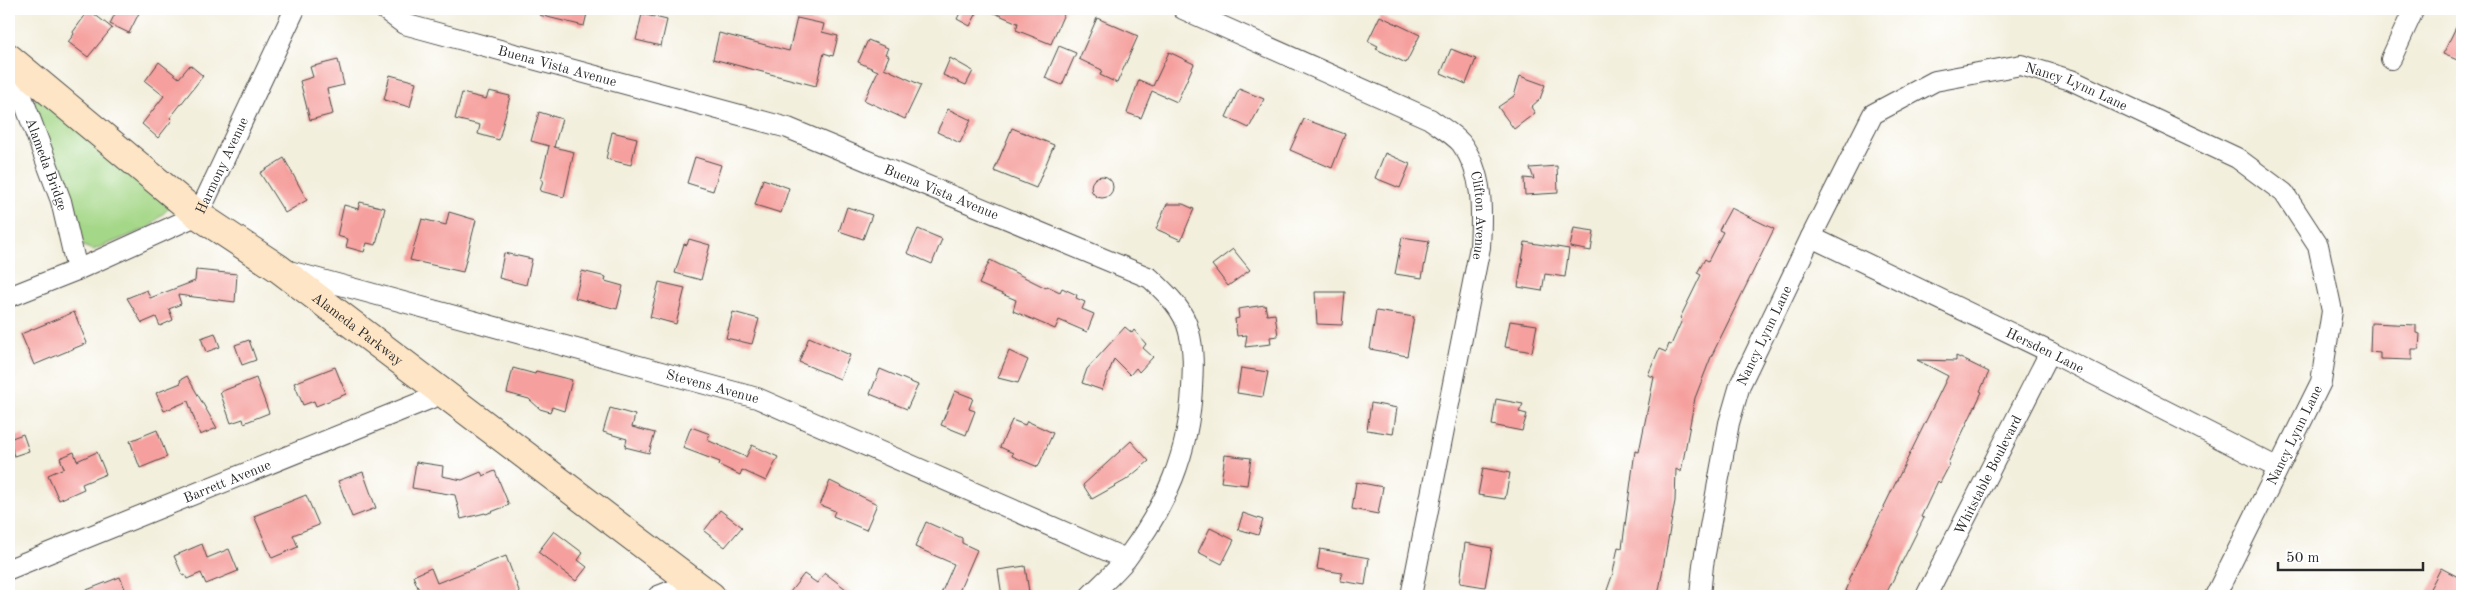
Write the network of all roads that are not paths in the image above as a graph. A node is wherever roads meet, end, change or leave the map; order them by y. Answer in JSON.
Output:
{"nodes":[{"id":1,"x":294,"y":9,"type":"edge"},
{"id":2,"x":384,"y":9,"type":"edge"},
{"id":3,"x":1183,"y":9,"type":"edge"},
{"id":4,"x":2414,"y":9,"type":"edge"},
{"id":5,"x":2392,"y":59,"type":"dead end"},
{"id":6,"x":9,"y":60,"type":"edge"},
{"id":7,"x":198,"y":215,"type":"junction"},
{"id":8,"x":1810,"y":237,"type":"junction"},
{"id":9,"x":278,"y":268,"type":"junction"},
{"id":10,"x":76,"y":270,"type":"junction"},
{"id":11,"x":9,"y":297,"type":"edge"},
{"id":12,"x":2050,"y":352,"type":"junction"},
{"id":13,"x":444,"y":393,"type":"junction"},
{"id":14,"x":2278,"y":468,"type":"junction"},
{"id":15,"x":1126,"y":559,"type":"junction"},
{"id":16,"x":9,"y":569,"type":"edge"},
{"id":17,"x":703,"y":589,"type":"edge"},
{"id":18,"x":658,"y":596,"type":"edge"},
{"id":19,"x":1090,"y":596,"type":"edge"},
{"id":20,"x":1411,"y":596,"type":"edge"},
{"id":21,"x":1700,"y":596,"type":"edge"},
{"id":22,"x":1926,"y":596,"type":"edge"},
{"id":23,"x":2215,"y":596,"type":"edge"}],
"edges":[{"from":1,"to":7,"type":"street","name":"Harmony Avenue"},
{"from":2,"to":15,"type":"street","name":"Buena Vista Avenue"},
{"from":3,"to":20,"type":"street","name":"Clifton Avenue"},
{"from":4,"to":5,"type":"street"},
{"from":6,"to":7,"type":"street","name":"Alameda Parkway"},
{"from":6,"to":10,"type":"street","name":"Alameda Bridge"},
{"from":7,"to":9,"type":"street","name":"Alameda Parkway"},
{"from":7,"to":10,"type":"street","name":"Harmony Avenue"},
{"from":8,"to":12,"type":"street","name":"Hersden Lane"},
{"from":8,"to":14,"type":"street","name":"Nancy Lynn Lane"},
{"from":8,"to":21,"type":"street","name":"Nancy Lynn Lane"},
{"from":9,"to":13,"type":"street","name":"Alameda Parkway"},
{"from":9,"to":15,"type":"street","name":"Stevens Avenue"},
{"from":10,"to":11,"type":"street","name":"Harmony Avenue"},
{"from":12,"to":14,"type":"street","name":"Hersden Lane"},
{"from":12,"to":22,"type":"street","name":"Whitstable Boulevard"},
{"from":13,"to":16,"type":"street","name":"Barrett Avenue"},
{"from":13,"to":17,"type":"street","name":"Alameda Parkway"},
{"from":14,"to":23,"type":"street","name":"Nancy Lynn Lane"},
{"from":15,"to":19,"type":"street","name":"Buena Vista Avenue"},
{"from":17,"to":18,"type":"street"}]}
